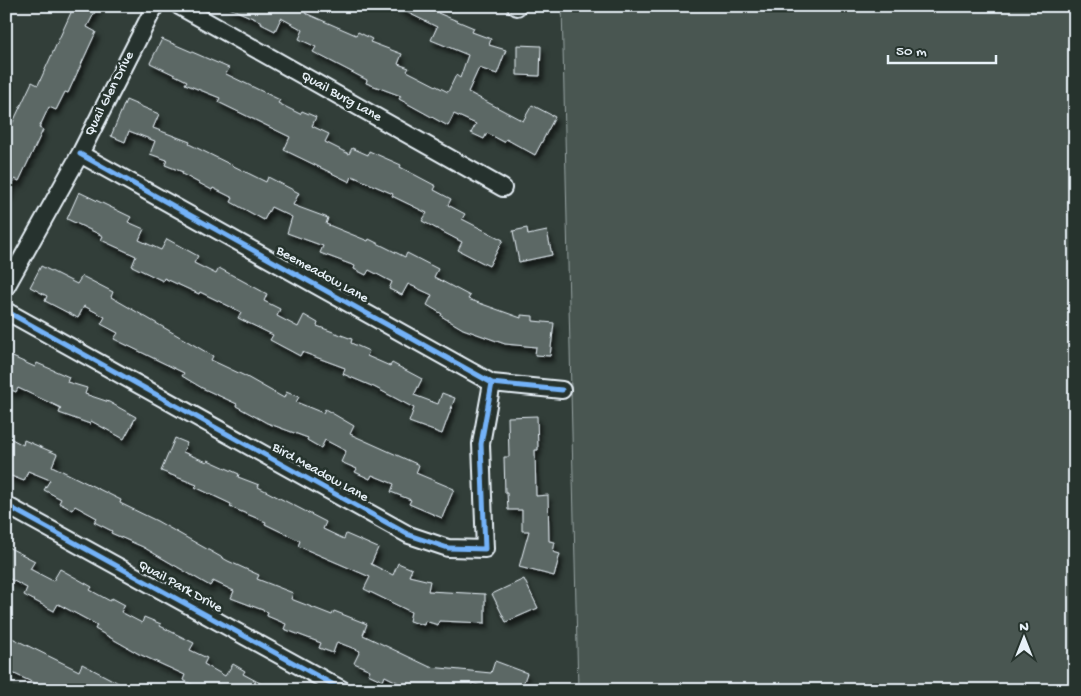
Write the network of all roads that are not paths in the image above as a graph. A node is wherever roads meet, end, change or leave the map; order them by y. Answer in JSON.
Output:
{"nodes":[{"id":1,"x":155,"y":6,"type":"edge"},
{"id":2,"x":179,"y":6,"type":"edge"},
{"id":3,"x":80,"y":154,"type":"junction"},
{"id":4,"x":503,"y":188,"type":"dead end"},
{"id":5,"x":6,"y":287,"type":"edge"},
{"id":6,"x":6,"y":311,"type":"edge"},
{"id":7,"x":492,"y":383,"type":"junction"},
{"id":8,"x":562,"y":390,"type":"dead end"},
{"id":9,"x":6,"y":505,"type":"edge"},
{"id":10,"x":343,"y":690,"type":"edge"}],
"edges":[{"from":1,"to":3,"type":"street","name":"Quail Glen Drive"},
{"from":2,"to":4,"type":"street","name":"Quail Burg Lane"},
{"from":3,"to":5,"type":"street","name":"Quail Glen Drive"},
{"from":3,"to":7,"type":"street","name":"Beemeadow Lane"},
{"from":6,"to":7,"type":"street","name":"Bird Meadow Lane"},
{"from":7,"to":8,"type":"street","name":"Beemeadow Lane"},
{"from":9,"to":10,"type":"street","name":"Quail Park Drive"}]}
